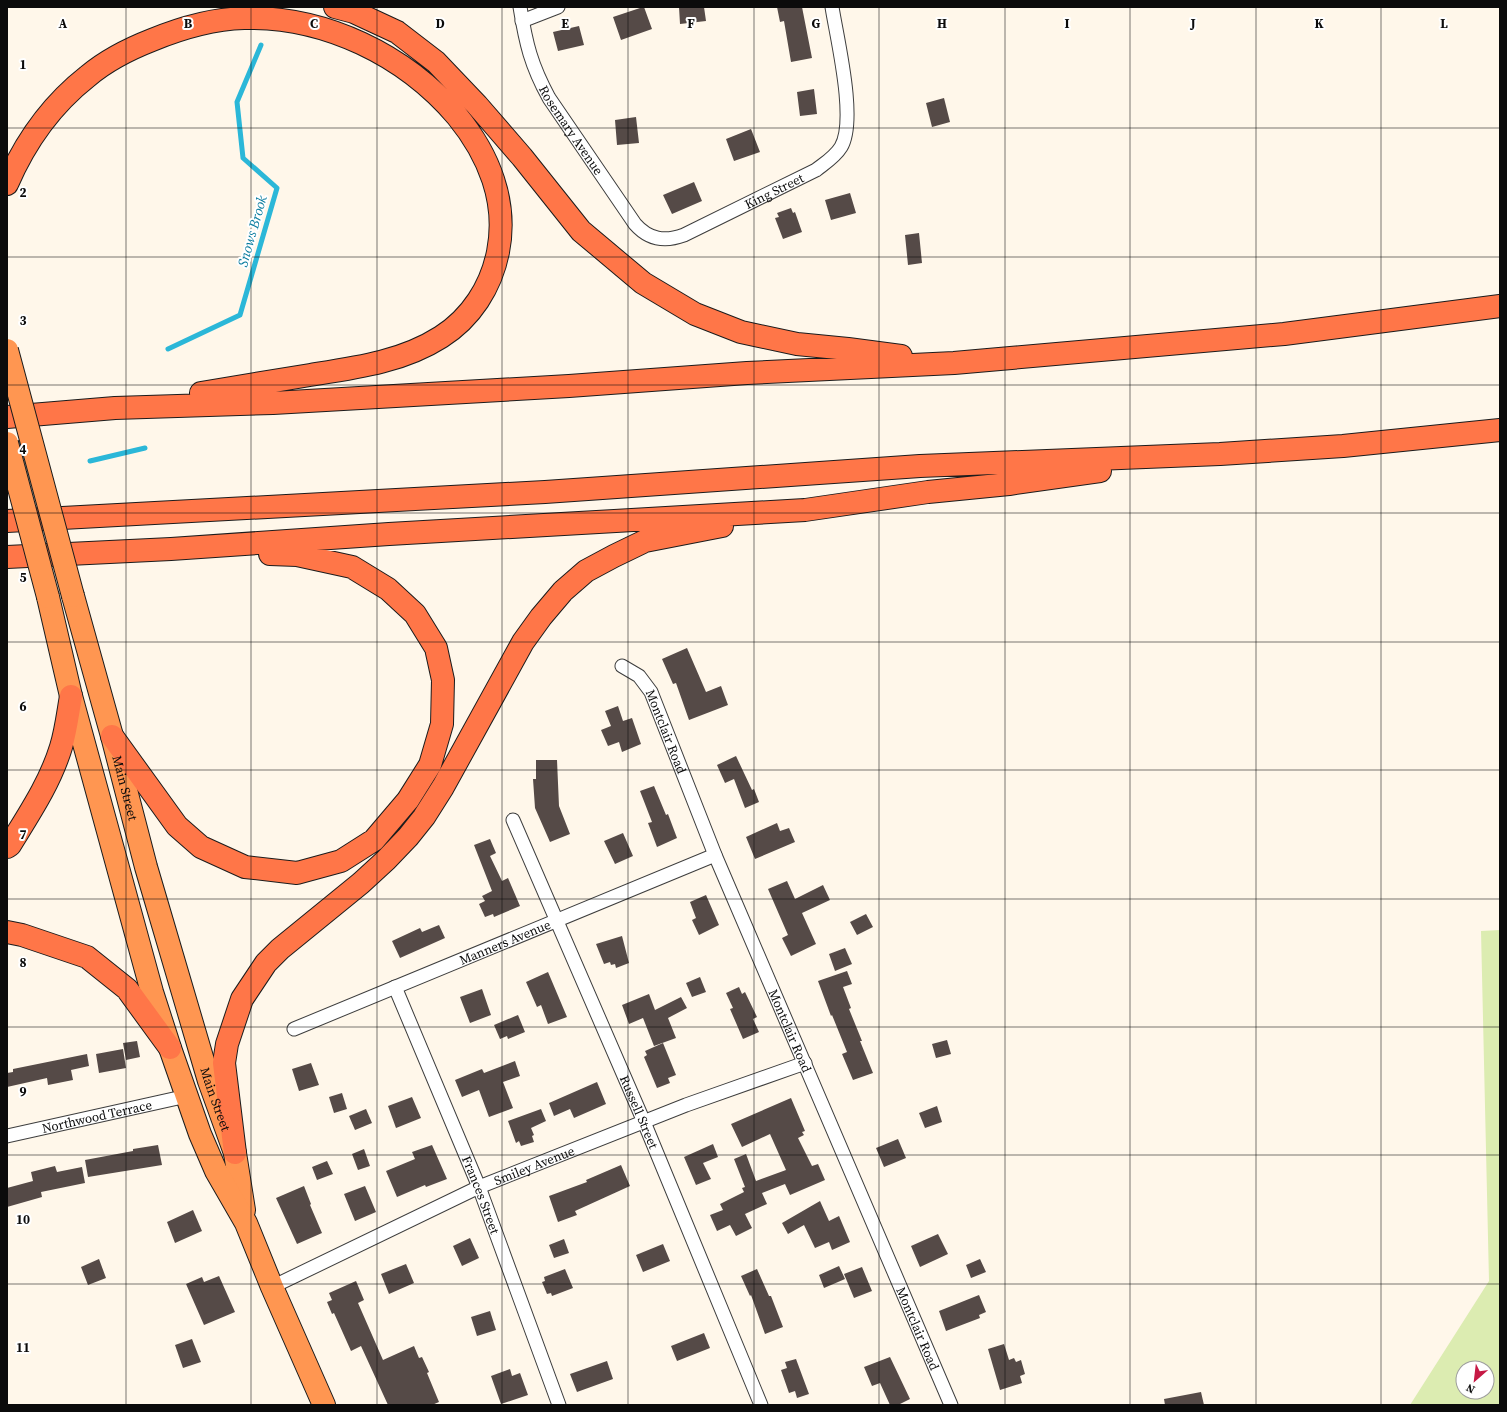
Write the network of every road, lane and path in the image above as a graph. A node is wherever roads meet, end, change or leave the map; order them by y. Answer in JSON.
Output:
{"nodes":[{"id":1,"x":335,"y":7,"type":"edge"},
{"id":2,"x":520,"y":7,"type":"edge"},
{"id":3,"x":558,"y":7,"type":"edge"},
{"id":4,"x":832,"y":7,"type":"edge"},
{"id":5,"x":522,"y":21,"type":"junction"},
{"id":6,"x":7,"y":184,"type":"edge"},
{"id":7,"x":651,"y":237,"type":"joint"},
{"id":8,"x":1500,"y":306,"type":"edge"},
{"id":9,"x":7,"y":350,"type":"edge"},
{"id":10,"x":954,"y":363,"type":"junction"},
{"id":11,"x":115,"y":408,"type":"junction"},
{"id":12,"x":7,"y":417,"type":"edge"},
{"id":13,"x":1500,"y":430,"type":"edge"},
{"id":14,"x":7,"y":443,"type":"edge"},
{"id":15,"x":1220,"y":454,"type":"junction"},
{"id":16,"x":804,"y":510,"type":"junction"},
{"id":17,"x":7,"y":521,"type":"edge"},
{"id":18,"x":171,"y":549,"type":"junction"},
{"id":19,"x":7,"y":557,"type":"edge"},
{"id":20,"x":622,"y":666,"type":"dead end"},
{"id":21,"x":71,"y":696,"type":"junction"},
{"id":22,"x":112,"y":736,"type":"junction"},
{"id":23,"x":513,"y":820,"type":"dead end"},
{"id":24,"x":7,"y":848,"type":"edge"},
{"id":25,"x":716,"y":855,"type":"junction"},
{"id":26,"x":557,"y":921,"type":"junction"},
{"id":27,"x":7,"y":932,"type":"edge"},
{"id":28,"x":395,"y":987,"type":"junction"},
{"id":29,"x":294,"y":1028,"type":"dead end"},
{"id":30,"x":170,"y":1048,"type":"junction"},
{"id":31,"x":805,"y":1063,"type":"junction"},
{"id":32,"x":187,"y":1096,"type":"junction"},
{"id":33,"x":644,"y":1122,"type":"junction"},
{"id":34,"x":7,"y":1136,"type":"edge"},
{"id":35,"x":235,"y":1152,"type":"junction"},
{"id":36,"x":479,"y":1187,"type":"junction"},
{"id":37,"x":246,"y":1223,"type":"junction"},
{"id":38,"x":272,"y":1287,"type":"junction"},
{"id":39,"x":324,"y":1405,"type":"edge"},
{"id":40,"x":559,"y":1405,"type":"edge"},
{"id":41,"x":761,"y":1405,"type":"edge"},
{"id":42,"x":951,"y":1405,"type":"edge"}],
"edges":[{"from":1,"to":10,"type":"highway"},
{"from":2,"to":5,"type":"street","name":"Rosemary Avenue"},
{"from":3,"to":5,"type":"street"},
{"from":4,"to":7,"type":"street","name":"King Street"},
{"from":5,"to":7,"type":"street","name":"Rosemary Avenue"},
{"from":6,"to":11,"type":"highway"},
{"from":8,"to":10,"type":"highway"},
{"from":9,"to":22,"type":"highway","name":"Main Street","bridge":true},
{"from":10,"to":11,"type":"highway"},
{"from":11,"to":12,"type":"highway"},
{"from":13,"to":15,"type":"highway"},
{"from":14,"to":21,"type":"highway","name":"Main Street","bridge":true},
{"from":15,"to":16,"type":"highway"},
{"from":15,"to":17,"type":"highway"},
{"from":16,"to":18,"type":"highway"},
{"from":16,"to":35,"type":"highway"},
{"from":18,"to":19,"type":"highway"},
{"from":18,"to":22,"type":"highway"},
{"from":20,"to":25,"type":"street","name":"Montclair Road"},
{"from":21,"to":24,"type":"highway"},
{"from":21,"to":30,"type":"highway","name":"Main Street"},
{"from":22,"to":35,"type":"highway","name":"Main Street"},
{"from":23,"to":26,"type":"street","name":"Russell Street"},
{"from":25,"to":26,"type":"street","name":"Manners Avenue"},
{"from":25,"to":31,"type":"street","name":"Montclair Road"},
{"from":26,"to":28,"type":"street","name":"Manners Avenue"},
{"from":26,"to":33,"type":"street","name":"Russell Street"},
{"from":27,"to":30,"type":"highway"},
{"from":28,"to":29,"type":"street","name":"Manners Avenue"},
{"from":28,"to":36,"type":"street","name":"Frances Street"},
{"from":30,"to":32,"type":"highway","name":"Main Street"},
{"from":31,"to":33,"type":"street","name":"Smiley Avenue"},
{"from":31,"to":42,"type":"street","name":"Montclair Road"},
{"from":32,"to":34,"type":"street","name":"Northwood Terrace"},
{"from":32,"to":37,"type":"highway","name":"Main Street"},
{"from":33,"to":36,"type":"street","name":"Smiley Avenue"},
{"from":33,"to":41,"type":"street","name":"Russell Street"},
{"from":35,"to":37,"type":"highway","name":"Main Street"},
{"from":36,"to":38,"type":"street","name":"Smiley Avenue"},
{"from":36,"to":40,"type":"street","name":"Frances Street"},
{"from":37,"to":38,"type":"highway","name":"Main Street"},
{"from":38,"to":39,"type":"highway","name":"Main Street"}]}
